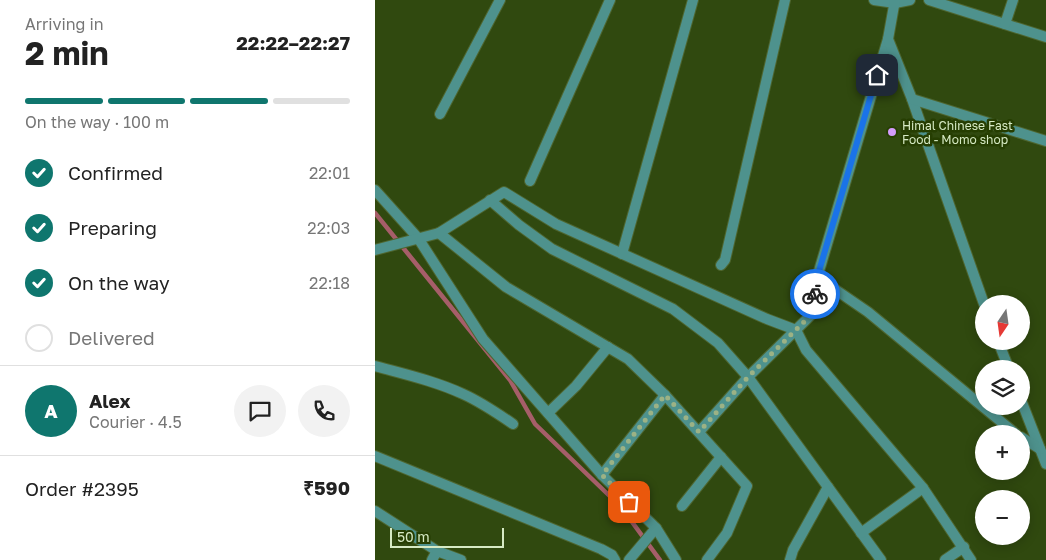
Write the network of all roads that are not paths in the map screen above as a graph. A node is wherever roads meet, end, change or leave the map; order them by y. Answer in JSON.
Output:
{"nodes":[{"id":1,"x":500,"y":0,"type":"edge"},
{"id":2,"x":610,"y":0,"type":"edge"},
{"id":3,"x":693,"y":0,"type":"edge"},
{"id":4,"x":785,"y":0,"type":"edge"},
{"id":5,"x":874,"y":0,"type":"edge"},
{"id":6,"x":910,"y":0,"type":"edge"},
{"id":7,"x":929,"y":0,"type":"edge"},
{"id":8,"x":1013,"y":0,"type":"edge"},
{"id":9,"x":895,"y":2,"type":"edge"},
{"id":10,"x":1005,"y":24,"type":"junction"},
{"id":11,"x":1046,"y":37,"type":"edge"},
{"id":12,"x":888,"y":39,"type":"junction"},
{"id":13,"x":911,"y":99,"type":"junction"},
{"id":14,"x":440,"y":114,"type":"dead end"},
{"id":15,"x":1046,"y":141,"type":"edge"},
{"id":16,"x":531,"y":182,"type":"dead end"},
{"id":17,"x":375,"y":190,"type":"edge"},
{"id":18,"x":491,"y":200,"type":"junction"},
{"id":19,"x":439,"y":233,"type":"junction"},
{"id":20,"x":418,"y":238,"type":"junction"},
{"id":21,"x":375,"y":250,"type":"edge"},
{"id":22,"x":622,"y":254,"type":"junction"},
{"id":23,"x":721,"y":265,"type":"dead end"},
{"id":24,"x":817,"y":282,"type":"junction"},
{"id":25,"x":981,"y":295,"type":"edge"},
{"id":26,"x":796,"y":330,"type":"junction"},
{"id":27,"x":608,"y":347,"type":"junction"},
{"id":28,"x":375,"y":366,"type":"edge"},
{"id":29,"x":748,"y":377,"type":"junction"},
{"id":30,"x":665,"y":395,"type":"junction"},
{"id":31,"x":548,"y":412,"type":"junction"},
{"id":32,"x":1027,"y":415,"type":"edge"},
{"id":33,"x":513,"y":424,"type":"dead end"},
{"id":34,"x":1006,"y":425,"type":"edge"},
{"id":35,"x":699,"y":432,"type":"junction"},
{"id":36,"x":1030,"y":443,"type":"edge"},
{"id":37,"x":1040,"y":449,"type":"junction"},
{"id":38,"x":375,"y":456,"type":"edge"},
{"id":39,"x":721,"y":458,"type":"junction"},
{"id":40,"x":1046,"y":464,"type":"edge"},
{"id":41,"x":602,"y":475,"type":"junction"},
{"id":42,"x":828,"y":487,"type":"junction"},
{"id":43,"x":923,"y":488,"type":"junction"},
{"id":44,"x":682,"y":506,"type":"dead end"},
{"id":45,"x":375,"y":511,"type":"edge"},
{"id":46,"x":656,"y":528,"type":"junction"},
{"id":47,"x":861,"y":533,"type":"junction"},
{"id":48,"x":963,"y":547,"type":"junction"},
{"id":49,"x":434,"y":556,"type":"edge"},
{"id":50,"x":461,"y":560,"type":"edge"},
{"id":51,"x":615,"y":560,"type":"edge"},
{"id":52,"x":629,"y":560,"type":"edge"},
{"id":53,"x":675,"y":560,"type":"edge"},
{"id":54,"x":707,"y":560,"type":"edge"},
{"id":55,"x":790,"y":560,"type":"edge"},
{"id":56,"x":881,"y":560,"type":"edge"},
{"id":57,"x":945,"y":560,"type":"edge"},
{"id":58,"x":971,"y":560,"type":"edge"}],
"edges":[{"from":1,"to":14,"type":"street"},
{"from":2,"to":16,"type":"street"},
{"from":3,"to":22,"type":"street"},
{"from":4,"to":23,"type":"street"},
{"from":5,"to":9,"type":"street"},
{"from":6,"to":9,"type":"street"},
{"from":7,"to":10,"type":"street"},
{"from":8,"to":10,"type":"street"},
{"from":9,"to":12,"type":"street"},
{"from":10,"to":11,"type":"street"},
{"from":12,"to":13,"type":"street"},
{"from":12,"to":24,"type":"street"},
{"from":13,"to":15,"type":"street"},
{"from":13,"to":25,"type":"street"},
{"from":17,"to":20,"type":"street"},
{"from":18,"to":19,"type":"street"},
{"from":18,"to":22,"type":"street"},
{"from":18,"to":29,"type":"street"},
{"from":19,"to":20,"type":"street"},
{"from":19,"to":27,"type":"street"},
{"from":20,"to":21,"type":"street"},
{"from":20,"to":31,"type":"street"},
{"from":22,"to":26,"type":"street"},
{"from":24,"to":26,"type":"street"},
{"from":24,"to":34,"type":"street"},
{"from":26,"to":29,"type":"street"},
{"from":26,"to":43,"type":"street"},
{"from":27,"to":30,"type":"street"},
{"from":27,"to":31,"type":"street"},
{"from":28,"to":33,"type":"street"},
{"from":29,"to":35,"type":"street"},
{"from":29,"to":42,"type":"street"},
{"from":30,"to":35,"type":"street"},
{"from":30,"to":41,"type":"street"},
{"from":31,"to":41,"type":"street"},
{"from":32,"to":37,"type":"street"},
{"from":35,"to":39,"type":"street"},
{"from":36,"to":37,"type":"street"},
{"from":37,"to":40,"type":"street"},
{"from":38,"to":51,"type":"street"},
{"from":39,"to":44,"type":"street"},
{"from":39,"to":54,"type":"street"},
{"from":41,"to":46,"type":"street"},
{"from":42,"to":47,"type":"street"},
{"from":42,"to":55,"type":"street"},
{"from":43,"to":47,"type":"street"},
{"from":43,"to":48,"type":"street"},
{"from":45,"to":49,"type":"street"},
{"from":46,"to":52,"type":"street"},
{"from":46,"to":53,"type":"street"},
{"from":47,"to":56,"type":"street"},
{"from":48,"to":57,"type":"street"},
{"from":48,"to":58,"type":"street"},
{"from":49,"to":50,"type":"street"}]}
